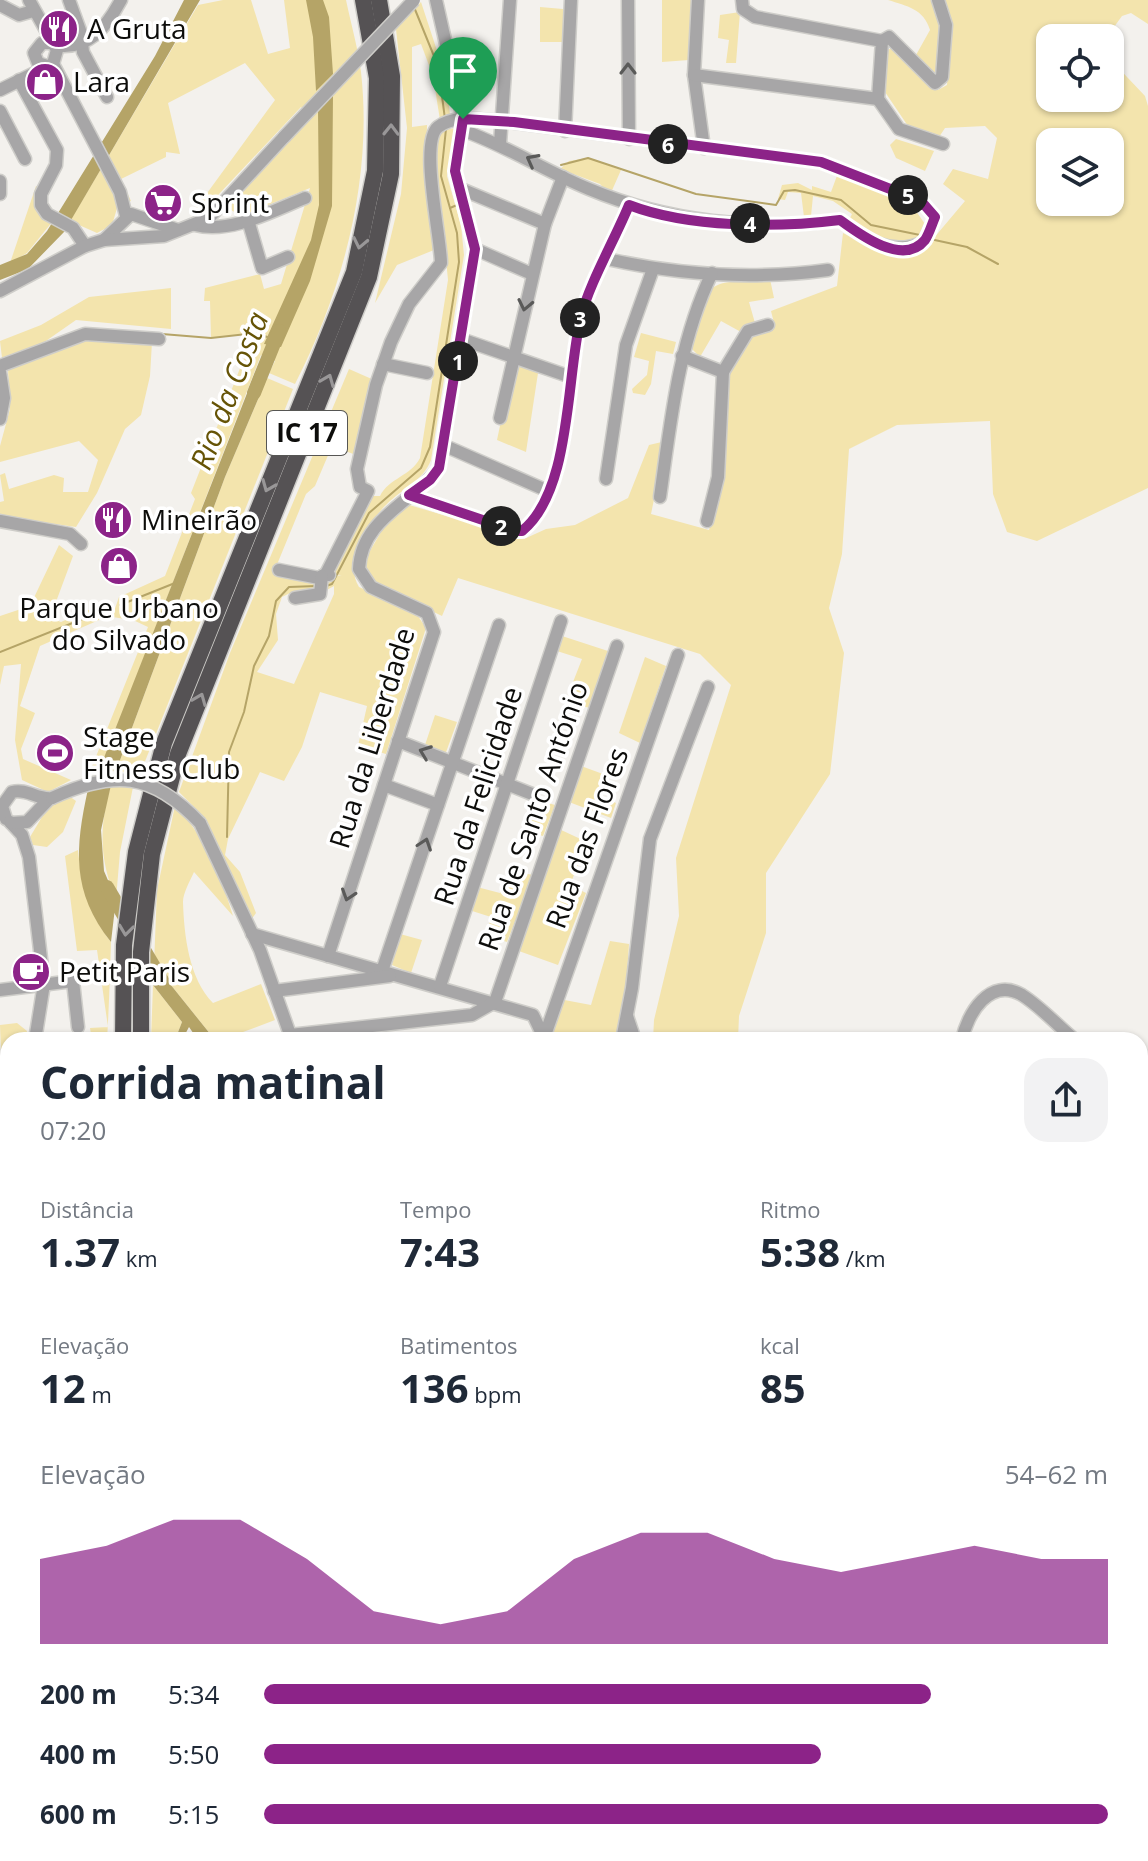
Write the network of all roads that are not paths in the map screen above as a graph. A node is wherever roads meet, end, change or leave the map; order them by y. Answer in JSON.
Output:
{"nodes":[{"id":1,"x":69,"y":0,"type":"edge"},
{"id":2,"x":363,"y":0,"type":"edge"},
{"id":3,"x":379,"y":0,"type":"edge"},
{"id":4,"x":414,"y":0,"type":"edge"},
{"id":5,"x":436,"y":0,"type":"edge"},
{"id":6,"x":510,"y":0,"type":"edge"},
{"id":7,"x":571,"y":0,"type":"edge"},
{"id":8,"x":628,"y":0,"type":"edge"},
{"id":9,"x":698,"y":0,"type":"edge"},
{"id":10,"x":742,"y":0,"type":"edge"},
{"id":11,"x":938,"y":0,"type":"edge"},
{"id":12,"x":115,"y":4,"type":"edge"},
{"id":13,"x":0,"y":5,"type":"edge"},
{"id":14,"x":34,"y":11,"type":"edge"},
{"id":15,"x":882,"y":41,"type":"junction"},
{"id":16,"x":53,"y":44,"type":"junction"},
{"id":17,"x":82,"y":44,"type":"junction"},
{"id":18,"x":34,"y":52,"type":"junction"},
{"id":19,"x":50,"y":65,"type":"junction"},
{"id":20,"x":694,"y":75,"type":"junction"},
{"id":21,"x":19,"y":80,"type":"junction"},
{"id":22,"x":0,"y":90,"type":"edge"},
{"id":23,"x":107,"y":97,"type":"dead end"},
{"id":24,"x":878,"y":99,"type":"junction"},
{"id":25,"x":0,"y":111,"type":"edge"},
{"id":26,"x":504,"y":121,"type":"junction"},
{"id":27,"x":454,"y":124,"type":"junction"},
{"id":28,"x":565,"y":131,"type":"junction"},
{"id":29,"x":629,"y":139,"type":"junction"},
{"id":30,"x":500,"y":144,"type":"junction"},
{"id":31,"x":943,"y":144,"type":"dead end"},
{"id":32,"x":704,"y":148,"type":"junction"},
{"id":33,"x":25,"y":159,"type":"dead end"},
{"id":34,"x":563,"y":177,"type":"junction"},
{"id":35,"x":0,"y":181,"type":"edge"},
{"id":36,"x":461,"y":189,"type":"junction"},
{"id":37,"x":0,"y":194,"type":"edge"},
{"id":38,"x":305,"y":198,"type":"dead end"},
{"id":39,"x":629,"y":205,"type":"junction"},
{"id":40,"x":132,"y":219,"type":"junction"},
{"id":41,"x":248,"y":220,"type":"junction"},
{"id":42,"x":545,"y":224,"type":"junction"},
{"id":43,"x":195,"y":225,"type":"junction"},
{"id":44,"x":180,"y":230,"type":"junction"},
{"id":45,"x":138,"y":238,"type":"junction"},
{"id":46,"x":104,"y":240,"type":"junction"},
{"id":47,"x":85,"y":246,"type":"junction"},
{"id":48,"x":475,"y":249,"type":"junction"},
{"id":49,"x":288,"y":257,"type":"dead end"},
{"id":50,"x":607,"y":259,"type":"junction"},
{"id":51,"x":653,"y":269,"type":"junction"},
{"id":52,"x":828,"y":270,"type":"dead end"},
{"id":53,"x":712,"y":273,"type":"junction"},
{"id":54,"x":532,"y":274,"type":"junction"},
{"id":55,"x":0,"y":291,"type":"edge"},
{"id":56,"x":768,"y":325,"type":"dead end"},
{"id":57,"x":159,"y":339,"type":"dead end"},
{"id":58,"x":461,"y":339,"type":"junction"},
{"id":59,"x":682,"y":356,"type":"junction"},
{"id":60,"x":513,"y":358,"type":"junction"},
{"id":61,"x":383,"y":364,"type":"junction"},
{"id":62,"x":0,"y":366,"type":"edge"},
{"id":63,"x":0,"y":372,"type":"edge"},
{"id":64,"x":723,"y":372,"type":"junction"},
{"id":65,"x":427,"y":373,"type":"dead end"},
{"id":66,"x":571,"y":377,"type":"junction"},
{"id":67,"x":500,"y":418,"type":"dead end"},
{"id":68,"x":0,"y":419,"type":"edge"},
{"id":69,"x":443,"y":445,"type":"junction"},
{"id":70,"x":606,"y":479,"type":"dead end"},
{"id":71,"x":548,"y":491,"type":"junction"},
{"id":72,"x":409,"y":495,"type":"junction"},
{"id":73,"x":660,"y":497,"type":"dead end"},
{"id":74,"x":0,"y":521,"type":"edge"},
{"id":75,"x":707,"y":521,"type":"dead end"},
{"id":76,"x":81,"y":544,"type":"dead end"},
{"id":77,"x":279,"y":570,"type":"dead end"},
{"id":78,"x":324,"y":580,"type":"junction"},
{"id":79,"x":295,"y":598,"type":"dead end"},
{"id":80,"x":561,"y":621,"type":"dead end"},
{"id":81,"x":499,"y":625,"type":"dead end"},
{"id":82,"x":617,"y":646,"type":"dead end"},
{"id":83,"x":678,"y":655,"type":"dead end"},
{"id":84,"x":708,"y":687,"type":"dead end"},
{"id":85,"x":398,"y":741,"type":"junction"},
{"id":86,"x":453,"y":762,"type":"junction"},
{"id":87,"x":507,"y":784,"type":"junction"},
{"id":88,"x":384,"y":785,"type":"junction"},
{"id":89,"x":29,"y":793,"type":"junction"},
{"id":90,"x":532,"y":794,"type":"dead end"},
{"id":91,"x":50,"y":799,"type":"junction"},
{"id":92,"x":3,"y":801,"type":"edge"},
{"id":93,"x":438,"y":805,"type":"junction"},
{"id":94,"x":32,"y":818,"type":"junction"},
{"id":95,"x":5,"y":819,"type":"edge"},
{"id":96,"x":24,"y":841,"type":"junction"},
{"id":97,"x":144,"y":853,"type":"junction"},
{"id":98,"x":252,"y":934,"type":"junction"},
{"id":99,"x":328,"y":956,"type":"junction"},
{"id":100,"x":382,"y":971,"type":"junction"},
{"id":101,"x":398,"y":975,"type":"junction"},
{"id":102,"x":44,"y":984,"type":"junction"},
{"id":103,"x":440,"y":986,"type":"junction"},
{"id":104,"x":0,"y":990,"type":"edge"},
{"id":105,"x":274,"y":991,"type":"junction"},
{"id":106,"x":495,"y":1002,"type":"junction"},
{"id":107,"x":626,"y":1015,"type":"junction"},
{"id":108,"x":78,"y":1027,"type":"dead end"},
{"id":109,"x":36,"y":1032,"type":"edge"},
{"id":110,"x":123,"y":1032,"type":"edge"},
{"id":111,"x":141,"y":1032,"type":"edge"},
{"id":112,"x":289,"y":1032,"type":"edge"},
{"id":113,"x":338,"y":1032,"type":"edge"},
{"id":114,"x":541,"y":1032,"type":"edge"},
{"id":115,"x":546,"y":1032,"type":"edge"},
{"id":116,"x":623,"y":1032,"type":"edge"},
{"id":117,"x":632,"y":1032,"type":"edge"},
{"id":118,"x":964,"y":1032,"type":"edge"},
{"id":119,"x":1065,"y":1032,"type":"edge"},
{"id":120,"x":0,"y":1538,"type":"edge"},
{"id":121,"x":0,"y":1584,"type":"edge"}],
"edges":[{"from":1,"to":17,"type":"street"},
{"from":2,"to":97,"type":"highway","number":"IC 17","one_way":true},
{"from":97,"to":3,"type":"highway","number":"IC 17","one_way":true},
{"from":4,"to":43,"type":"street","bridge":true},
{"from":5,"to":27,"type":"street"},
{"from":6,"to":26,"type":"street"},
{"from":7,"to":28,"type":"street"},
{"from":29,"to":8,"type":"street","one_way":true},
{"from":9,"to":20,"type":"street"},
{"from":10,"to":15,"type":"street"},
{"from":11,"to":15,"type":"street"},
{"from":12,"to":17,"type":"street"},
{"from":13,"to":14,"type":"street"},
{"from":14,"to":16,"type":"street"},
{"from":14,"to":18,"type":"street"},
{"from":15,"to":24,"type":"street"},
{"from":16,"to":17,"type":"street"},
{"from":16,"to":18,"type":"street"},
{"from":16,"to":19,"type":"street"},
{"from":17,"to":23,"type":"street"},
{"from":18,"to":19,"type":"street"},
{"from":18,"to":21,"type":"street"},
{"from":19,"to":21,"type":"street"},
{"from":19,"to":40,"type":"street"},
{"from":20,"to":24,"type":"street"},
{"from":20,"to":32,"type":"street"},
{"from":21,"to":22,"type":"street"},
{"from":21,"to":47,"type":"street"},
{"from":24,"to":31,"type":"street"},
{"from":25,"to":33,"type":"street"},
{"from":26,"to":27,"type":"street"},
{"from":26,"to":28,"type":"street"},
{"from":26,"to":30,"type":"street"},
{"from":27,"to":30,"type":"street"},
{"from":27,"to":36,"type":"street"},
{"from":27,"to":61,"type":"street"},
{"from":28,"to":29,"type":"street"},
{"from":29,"to":32,"type":"street"},
{"from":34,"to":30,"type":"street","one_way":true},
{"from":32,"to":39,"type":"street"},
{"from":34,"to":39,"type":"street"},
{"from":34,"to":42,"type":"street"},
{"from":35,"to":37,"type":"street"},
{"from":36,"to":42,"type":"street"},
{"from":36,"to":48,"type":"street"},
{"from":38,"to":41,"type":"street"},
{"from":39,"to":50,"type":"street"},
{"from":40,"to":44,"type":"street"},
{"from":40,"to":45,"type":"street"},
{"from":40,"to":45,"type":"street"},
{"from":40,"to":46,"type":"street"},
{"from":41,"to":43,"type":"street"},
{"from":41,"to":49,"type":"street"},
{"from":42,"to":54,"type":"street"},
{"from":43,"to":44,"type":"street"},
{"from":44,"to":45,"type":"street"},
{"from":45,"to":46,"type":"street"},
{"from":46,"to":47,"type":"street"},
{"from":47,"to":55,"type":"street"},
{"from":48,"to":54,"type":"street"},
{"from":48,"to":58,"type":"street"},
{"from":50,"to":51,"type":"street"},
{"from":50,"to":66,"type":"street"},
{"from":51,"to":53,"type":"street"},
{"from":51,"to":70,"type":"street"},
{"from":52,"to":53,"type":"street"},
{"from":53,"to":59,"type":"street"},
{"from":54,"to":60,"type":"street","one_way":true},
{"from":56,"to":64,"type":"street"},
{"from":57,"to":62,"type":"street"},
{"from":58,"to":60,"type":"street"},
{"from":58,"to":69,"type":"street"},
{"from":59,"to":64,"type":"street"},
{"from":59,"to":73,"type":"street"},
{"from":60,"to":66,"type":"street"},
{"from":60,"to":67,"type":"street"},
{"from":61,"to":65,"type":"street"},
{"from":61,"to":78,"type":"street"},
{"from":63,"to":68,"type":"street"},
{"from":64,"to":75,"type":"street"},
{"from":66,"to":71,"type":"street"},
{"from":69,"to":71,"type":"street"},
{"from":69,"to":72,"type":"street"},
{"from":71,"to":72,"type":"street"},
{"from":72,"to":85,"type":"street","name":"Rua da Liberdade"},
{"from":74,"to":76,"type":"street"},
{"from":77,"to":78,"type":"street"},
{"from":78,"to":79,"type":"street"},
{"from":80,"to":87,"type":"street","name":"Rua da Felicidade"},
{"from":81,"to":86,"type":"street"},
{"from":82,"to":106,"type":"street","name":"Rua de Santo António"},
{"from":83,"to":115,"type":"street","name":"Rua das Flores"},
{"from":84,"to":107,"type":"street"},
{"from":86,"to":85,"type":"street","one_way":true},
{"from":85,"to":88,"type":"street","name":"Rua da Liberdade"},
{"from":86,"to":87,"type":"street"},
{"from":86,"to":93,"type":"street"},
{"from":87,"to":90,"type":"street"},
{"from":87,"to":103,"type":"street","name":"Rua da Felicidade"},
{"from":88,"to":93,"type":"street"},
{"from":88,"to":99,"type":"street","name":"Rua da Liberdade","one_way":true},
{"from":89,"to":91,"type":"street"},
{"from":89,"to":92,"type":"street"},
{"from":89,"to":94,"type":"street"},
{"from":91,"to":94,"type":"street"},
{"from":91,"to":98,"type":"street","bridge":true},
{"from":92,"to":95,"type":"street"},
{"from":100,"to":93,"type":"street","one_way":true},
{"from":94,"to":95,"type":"street"},
{"from":94,"to":96,"type":"street"},
{"from":95,"to":96,"type":"street"},
{"from":96,"to":102,"type":"street"},
{"from":97,"to":110,"type":"highway","number":"IC 17","one_way":true},
{"from":97,"to":111,"type":"highway","number":"IC 17"},
{"from":98,"to":99,"type":"street"},
{"from":98,"to":105,"type":"street"},
{"from":99,"to":100,"type":"street"},
{"from":100,"to":101,"type":"street"},
{"from":101,"to":103,"type":"street"},
{"from":101,"to":105,"type":"street"},
{"from":102,"to":104,"type":"street"},
{"from":102,"to":108,"type":"street"},
{"from":102,"to":109,"type":"street"},
{"from":103,"to":106,"type":"street"},
{"from":105,"to":112,"type":"street"},
{"from":106,"to":113,"type":"street"},
{"from":106,"to":114,"type":"street"},
{"from":107,"to":116,"type":"street"},
{"from":107,"to":117,"type":"street"},
{"from":118,"to":119,"type":"street"},
{"from":120,"to":121,"type":"highway"}]}
